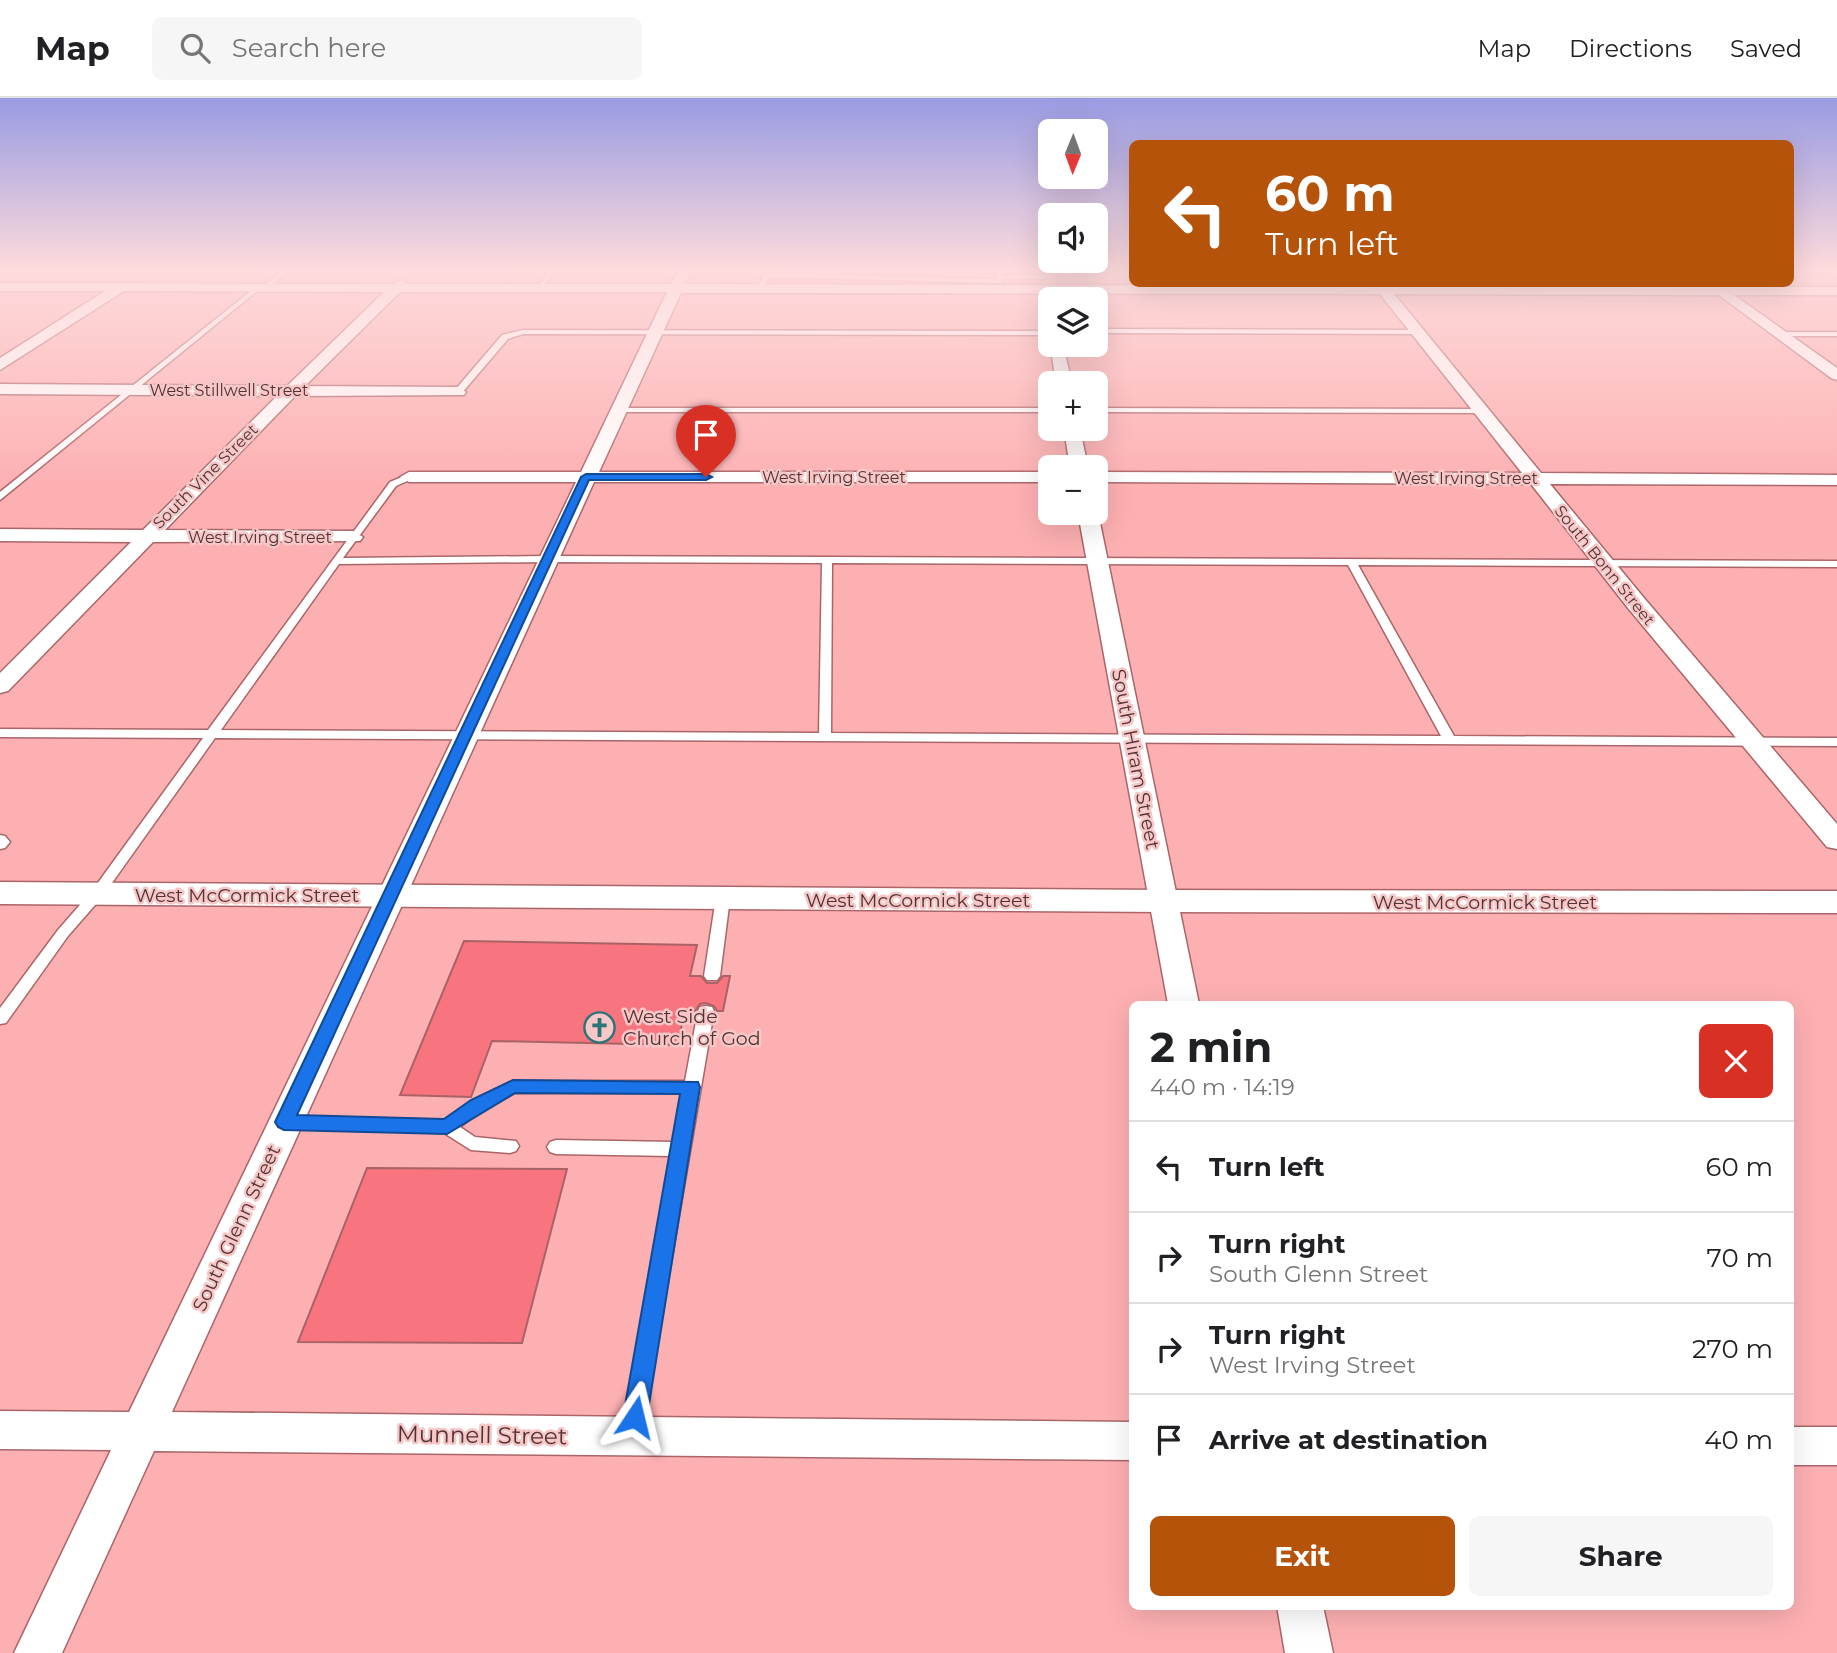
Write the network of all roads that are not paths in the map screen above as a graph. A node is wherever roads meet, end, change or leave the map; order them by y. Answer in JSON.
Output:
{"nodes":[{"id":1,"x":33,"y":344,"type":"edge"},
{"id":2,"x":192,"y":344,"type":"edge"},
{"id":3,"x":336,"y":344,"type":"edge"},
{"id":4,"x":499,"y":344,"type":"edge"},
{"id":5,"x":650,"y":344,"type":"edge"},
{"id":6,"x":1426,"y":344,"type":"edge"},
{"id":7,"x":1794,"y":344,"type":"edge"},
{"id":8,"x":0,"y":365,"type":"edge"},
{"id":9,"x":1837,"y":375,"type":"edge"},
{"id":10,"x":0,"y":389,"type":"edge"},
{"id":11,"x":133,"y":390,"type":"junction"},
{"id":12,"x":290,"y":390,"type":"junction"},
{"id":13,"x":458,"y":392,"type":"joint"},
{"id":14,"x":618,"y":410,"type":"junction"},
{"id":15,"x":1038,"y":410,"type":"edge"},
{"id":16,"x":1108,"y":410,"type":"edge"},
{"id":17,"x":1480,"y":411,"type":"junction"},
{"id":18,"x":409,"y":477,"type":"joint"},
{"id":19,"x":586,"y":477,"type":"junction"},
{"id":20,"x":1038,"y":477,"type":"edge"},
{"id":21,"x":1108,"y":477,"type":"edge"},
{"id":22,"x":1534,"y":479,"type":"junction"},
{"id":23,"x":1837,"y":480,"type":"edge"},
{"id":24,"x":0,"y":497,"type":"edge"},
{"id":25,"x":1090,"y":525,"type":"edge"},
{"id":26,"x":0,"y":536,"type":"edge"},
{"id":27,"x":146,"y":536,"type":"junction"},
{"id":28,"x":353,"y":537,"type":"junction"},
{"id":29,"x":547,"y":559,"type":"junction"},
{"id":30,"x":827,"y":560,"type":"junction"},
{"id":31,"x":336,"y":561,"type":"junction"},
{"id":32,"x":1097,"y":561,"type":"junction"},
{"id":33,"x":1351,"y":562,"type":"junction"},
{"id":34,"x":1603,"y":563,"type":"junction"},
{"id":35,"x":1837,"y":564,"type":"edge"},
{"id":36,"x":0,"y":686,"type":"edge"},
{"id":37,"x":0,"y":733,"type":"edge"},
{"id":38,"x":211,"y":734,"type":"junction"},
{"id":39,"x":465,"y":735,"type":"junction"},
{"id":40,"x":825,"y":737,"type":"junction"},
{"id":41,"x":1132,"y":738,"type":"junction"},
{"id":42,"x":1448,"y":739,"type":"junction"},
{"id":43,"x":1753,"y":741,"type":"junction"},
{"id":44,"x":1837,"y":742,"type":"edge"},
{"id":45,"x":0,"y":839,"type":"edge"},
{"id":46,"x":1837,"y":841,"type":"edge"},
{"id":47,"x":0,"y":845,"type":"edge"},
{"id":48,"x":0,"y":893,"type":"edge"},
{"id":49,"x":97,"y":894,"type":"junction"},
{"id":50,"x":390,"y":895,"type":"junction"},
{"id":51,"x":723,"y":898,"type":"junction"},
{"id":52,"x":1164,"y":901,"type":"junction"},
{"id":53,"x":1837,"y":902,"type":"edge"},
{"id":54,"x":712,"y":976,"type":"dead end"},
{"id":55,"x":1183,"y":1001,"type":"edge"},
{"id":56,"x":706,"y":1011,"type":"dead end"},
{"id":57,"x":0,"y":1019,"type":"edge"},
{"id":58,"x":691,"y":1087,"type":"junction"},
{"id":59,"x":284,"y":1122,"type":"junction"},
{"id":60,"x":447,"y":1126,"type":"junction"},
{"id":61,"x":510,"y":1146,"type":"dead end"},
{"id":62,"x":556,"y":1147,"type":"dead end"},
{"id":63,"x":680,"y":1149,"type":"junction"},
{"id":64,"x":0,"y":1430,"type":"edge"},
{"id":65,"x":141,"y":1431,"type":"junction"},
{"id":66,"x":632,"y":1436,"type":"junction"},
{"id":67,"x":1129,"y":1441,"type":"edge"},
{"id":68,"x":1794,"y":1446,"type":"edge"},
{"id":69,"x":1837,"y":1446,"type":"edge"},
{"id":70,"x":1301,"y":1610,"type":"edge"},
{"id":71,"x":38,"y":1653,"type":"edge"},
{"id":72,"x":1309,"y":1653,"type":"edge"}],
"edges":[{"from":1,"to":8,"type":"street"},
{"from":2,"to":11,"type":"lane"},
{"from":3,"to":12,"type":"street","name":"South Vine Street"},
{"from":4,"to":13,"type":"lane"},
{"from":5,"to":14,"type":"street","name":"South Glenn Street"},
{"from":6,"to":17,"type":"street","name":"South Bonn Street"},
{"from":7,"to":9,"type":"street"},
{"from":10,"to":11,"type":"street","name":"West Stillwell Street"},
{"from":11,"to":12,"type":"street","name":"West Stillwell Street"},
{"from":11,"to":24,"type":"lane"},
{"from":12,"to":13,"type":"street","name":"West Stillwell Street"},
{"from":12,"to":27,"type":"street","name":"South Vine Street"},
{"from":14,"to":15,"type":"lane"},
{"from":14,"to":19,"type":"street","name":"South Glenn Street"},
{"from":16,"to":17,"type":"lane"},
{"from":17,"to":22,"type":"street","name":"South Bonn Street"},
{"from":18,"to":19,"type":"street","name":"West Irving Street"},
{"from":18,"to":28,"type":"lane"},
{"from":19,"to":20,"type":"street","name":"West Irving Street"},
{"from":19,"to":29,"type":"street","name":"South Glenn Street"},
{"from":21,"to":22,"type":"street","name":"West Irving Street"},
{"from":22,"to":23,"type":"street","name":"West Irving Street"},
{"from":22,"to":34,"type":"street","name":"South Bonn Street"},
{"from":25,"to":32,"type":"street","name":"South Hiram Street"},
{"from":26,"to":27,"type":"street","name":"West Irving Street"},
{"from":27,"to":28,"type":"street","name":"West Irving Street"},
{"from":27,"to":36,"type":"street","name":"South Vine Street"},
{"from":28,"to":31,"type":"lane"},
{"from":29,"to":30,"type":"lane"},
{"from":29,"to":31,"type":"lane"},
{"from":29,"to":39,"type":"street","name":"South Glenn Street"},
{"from":30,"to":32,"type":"lane"},
{"from":30,"to":40,"type":"lane"},
{"from":31,"to":38,"type":"lane"},
{"from":32,"to":33,"type":"lane"},
{"from":32,"to":41,"type":"street","name":"South Hiram Street"},
{"from":33,"to":34,"type":"lane"},
{"from":33,"to":42,"type":"lane"},
{"from":34,"to":35,"type":"lane"},
{"from":34,"to":43,"type":"street","name":"South Bonn Street"},
{"from":37,"to":38,"type":"lane"},
{"from":38,"to":39,"type":"lane"},
{"from":38,"to":49,"type":"lane"},
{"from":39,"to":40,"type":"lane"},
{"from":39,"to":50,"type":"street","name":"South Glenn Street"},
{"from":40,"to":41,"type":"lane"},
{"from":41,"to":42,"type":"lane"},
{"from":41,"to":52,"type":"street","name":"South Hiram Street"},
{"from":42,"to":43,"type":"lane"},
{"from":43,"to":44,"type":"lane"},
{"from":43,"to":46,"type":"street","name":"South Bonn Street"},
{"from":45,"to":47,"type":"lane"},
{"from":48,"to":49,"type":"street","name":"West McCormick Street"},
{"from":49,"to":50,"type":"street","name":"West McCormick Street"},
{"from":49,"to":57,"type":"lane"},
{"from":50,"to":51,"type":"street","name":"West McCormick Street"},
{"from":50,"to":59,"type":"street","name":"South Glenn Street"},
{"from":51,"to":52,"type":"street","name":"West McCormick Street"},
{"from":51,"to":54,"type":"lane"},
{"from":52,"to":53,"type":"street","name":"West McCormick Street"},
{"from":52,"to":55,"type":"street","name":"South Hiram Street"},
{"from":56,"to":58,"type":"lane"},
{"from":58,"to":60,"type":"lane"},
{"from":58,"to":63,"type":"lane"},
{"from":59,"to":60,"type":"lane"},
{"from":59,"to":65,"type":"street","name":"South Glenn Street"},
{"from":60,"to":61,"type":"lane"},
{"from":62,"to":63,"type":"lane"},
{"from":63,"to":66,"type":"lane"},
{"from":64,"to":65,"type":"street","name":"Munnell Street"},
{"from":65,"to":66,"type":"street","name":"Munnell Street"},
{"from":65,"to":71,"type":"street","name":"South Glenn Street"},
{"from":66,"to":67,"type":"street","name":"Munnell Street"},
{"from":68,"to":69,"type":"street"},
{"from":70,"to":72,"type":"street"}]}
